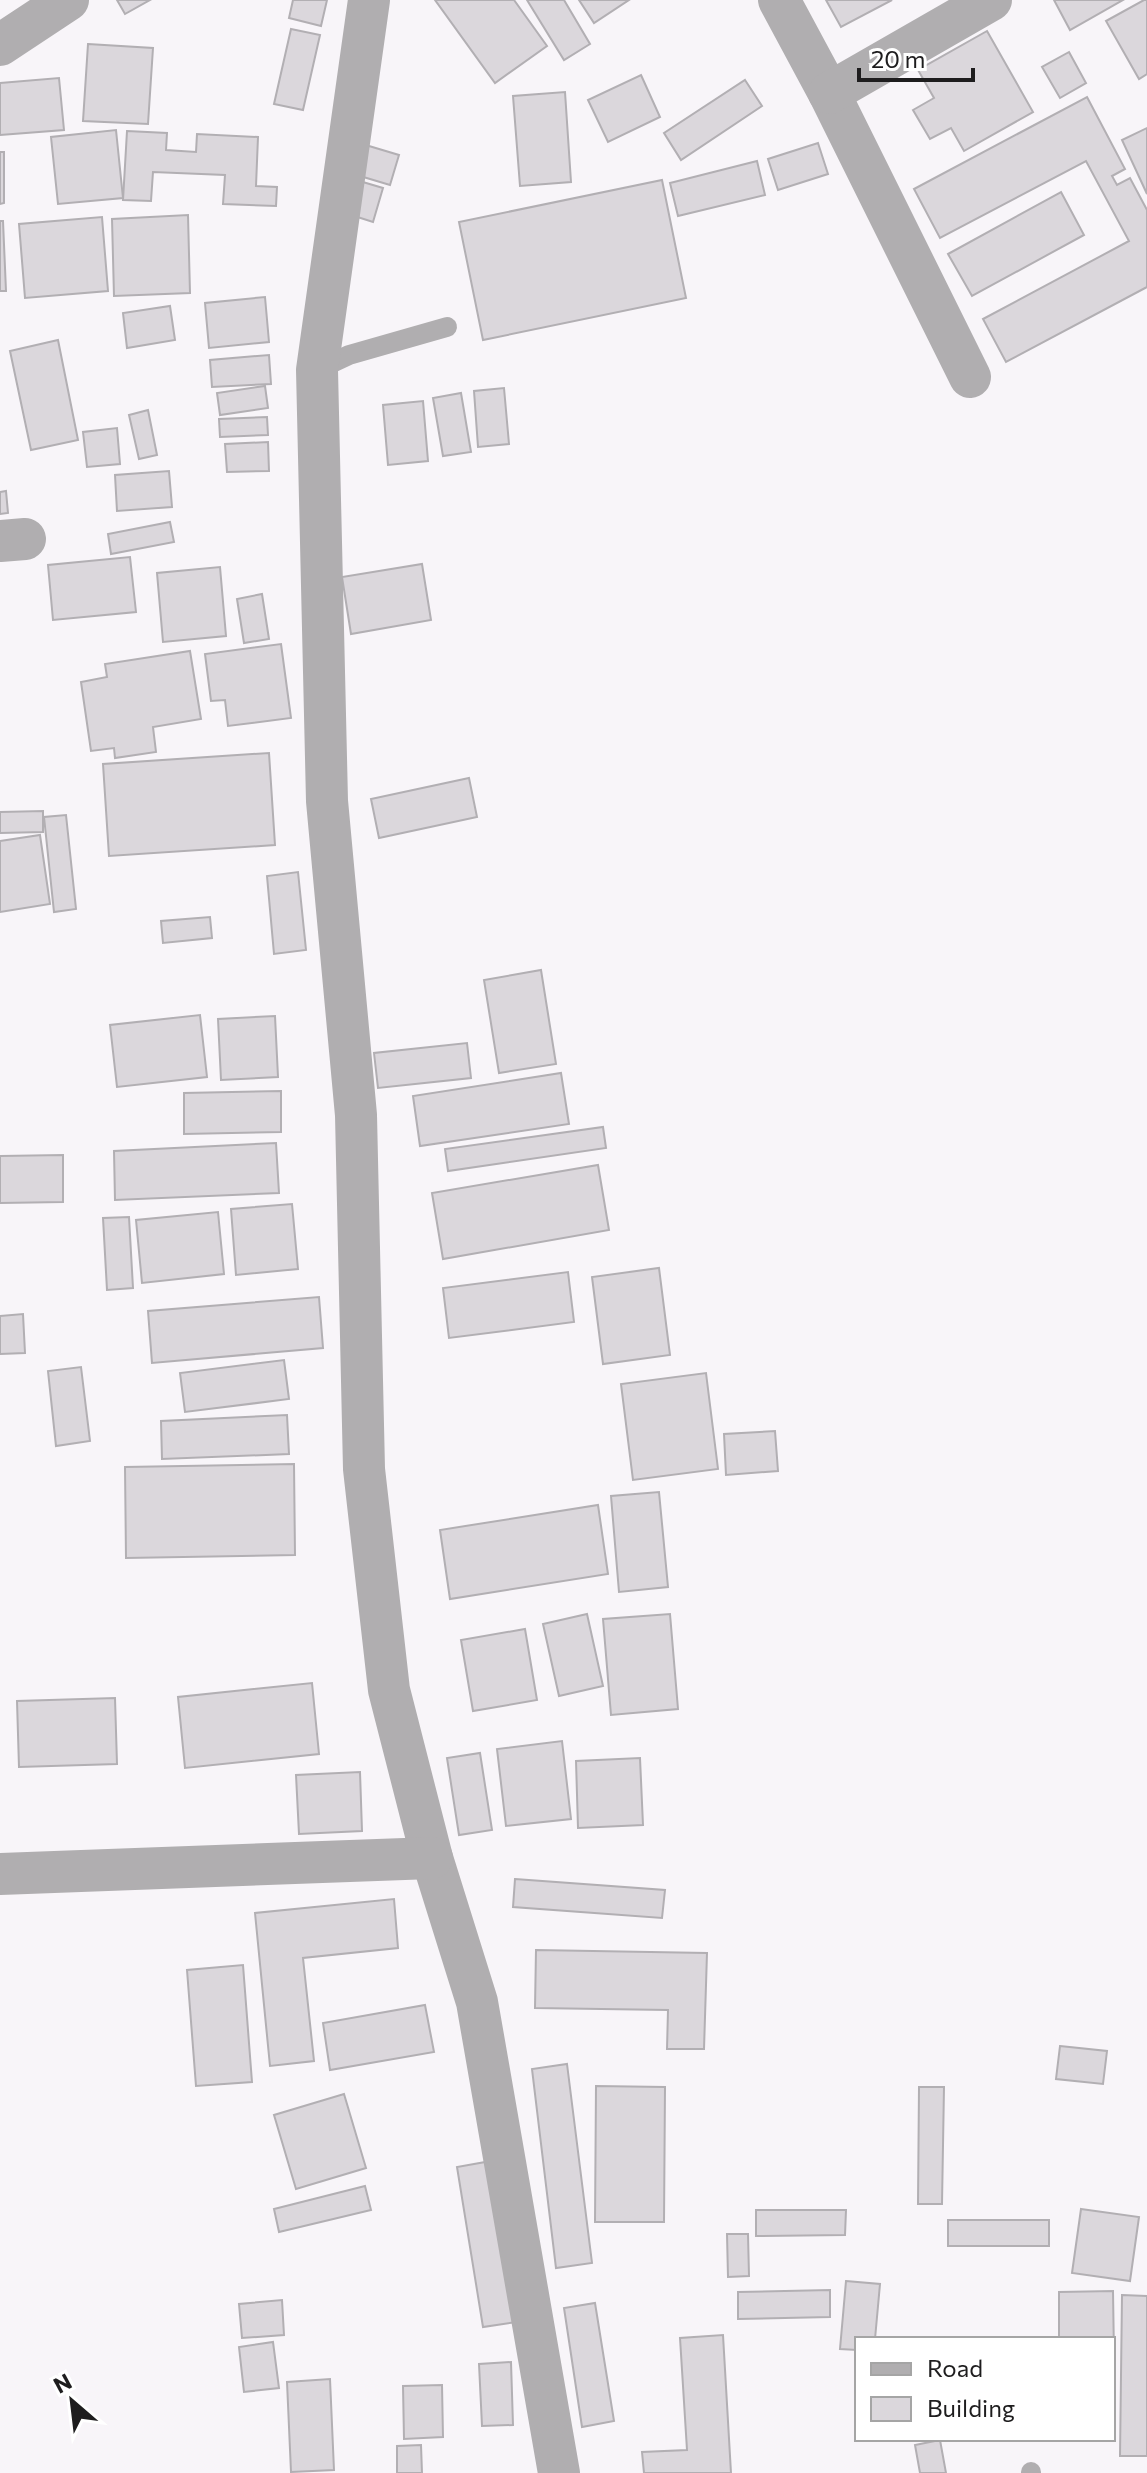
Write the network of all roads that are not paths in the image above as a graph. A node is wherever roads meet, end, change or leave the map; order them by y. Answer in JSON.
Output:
{"nodes":[{"id":1,"x":68,"y":0,"type":"edge"},
{"id":2,"x":369,"y":0,"type":"edge"},
{"id":3,"x":779,"y":0,"type":"edge"},
{"id":4,"x":991,"y":0,"type":"edge"},
{"id":5,"x":0,"y":45,"type":"edge"},
{"id":6,"x":829,"y":93,"type":"junction"},
{"id":7,"x":447,"y":327,"type":"dead end"},
{"id":8,"x":317,"y":370,"type":"junction"},
{"id":9,"x":970,"y":377,"type":"dead end"},
{"id":10,"x":432,"y":1858,"type":"junction"},
{"id":11,"x":0,"y":1874,"type":"edge"},
{"id":12,"x":559,"y":2473,"type":"edge"}],
"edges":[{"from":1,"to":5,"type":"street"},
{"from":2,"to":8,"type":"street"},
{"from":3,"to":6,"type":"street"},
{"from":4,"to":6,"type":"street"},
{"from":6,"to":9,"type":"street"},
{"from":7,"to":8,"type":"lane"},
{"from":8,"to":10,"type":"street"},
{"from":10,"to":11,"type":"street"},
{"from":10,"to":12,"type":"street"}]}
